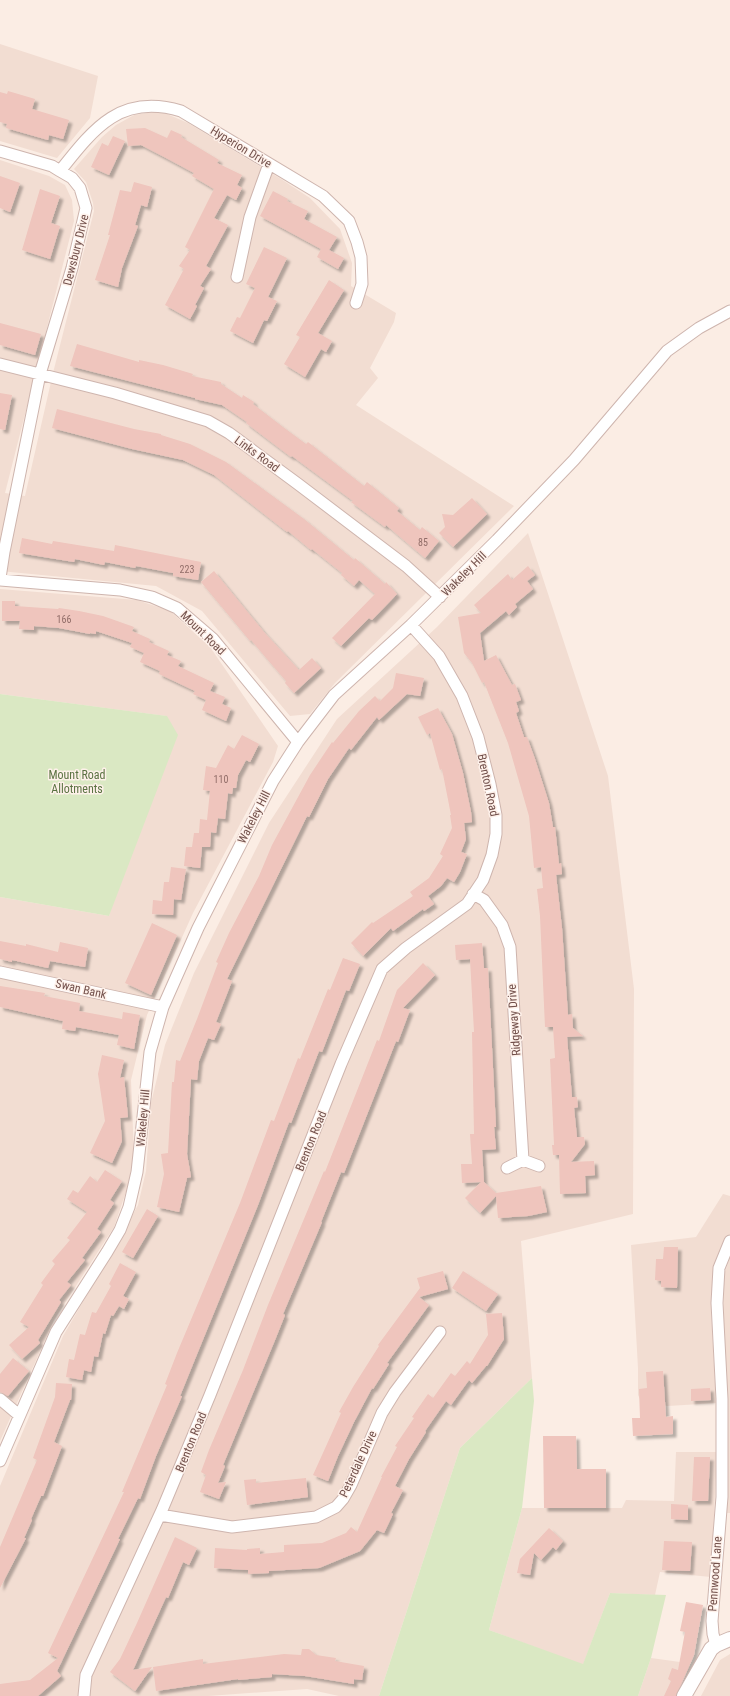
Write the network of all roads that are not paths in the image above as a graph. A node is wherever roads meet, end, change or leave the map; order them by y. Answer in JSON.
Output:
{"nodes":[{"id":1,"x":0,"y":151,"type":"edge"},
{"id":2,"x":269,"y":164,"type":"junction"},
{"id":3,"x":60,"y":171,"type":"junction"},
{"id":4,"x":237,"y":277,"type":"dead end"},
{"id":5,"x":356,"y":303,"type":"dead end"},
{"id":6,"x":730,"y":311,"type":"edge"},
{"id":7,"x":0,"y":364,"type":"edge"},
{"id":8,"x":40,"y":374,"type":"junction"},
{"id":9,"x":0,"y":579,"type":"edge"},
{"id":10,"x":440,"y":597,"type":"junction"},
{"id":11,"x":411,"y":625,"type":"junction"},
{"id":12,"x":298,"y":742,"type":"junction"},
{"id":13,"x":473,"y":894,"type":"junction"},
{"id":14,"x":0,"y":972,"type":"edge"},
{"id":15,"x":163,"y":1007,"type":"junction"},
{"id":16,"x":523,"y":1160,"type":"junction"},
{"id":17,"x":539,"y":1166,"type":"dead end"},
{"id":18,"x":507,"y":1168,"type":"dead end"},
{"id":19,"x":730,"y":1241,"type":"edge"},
{"id":20,"x":440,"y":1332,"type":"dead end"},
{"id":21,"x":0,"y":1399,"type":"edge"},
{"id":22,"x":19,"y":1415,"type":"junction"},
{"id":23,"x":0,"y":1461,"type":"edge"},
{"id":24,"x":160,"y":1515,"type":"junction"},
{"id":25,"x":730,"y":1639,"type":"edge"},
{"id":26,"x":716,"y":1645,"type":"junction"},
{"id":27,"x":84,"y":1696,"type":"edge"},
{"id":28,"x":684,"y":1696,"type":"edge"}],
"edges":[{"from":1,"to":3,"type":"street","name":"Dewsbury Drive"},
{"from":2,"to":3,"type":"street","name":"Hyperion Drive"},
{"from":2,"to":4,"type":"street"},
{"from":2,"to":5,"type":"street","name":"Hyperion Drive"},
{"from":3,"to":8,"type":"street","name":"Dewsbury Drive"},
{"from":6,"to":10,"type":"street","name":"Wakeley Hill"},
{"from":7,"to":8,"type":"street","name":"Links Road"},
{"from":8,"to":9,"type":"street"},
{"from":8,"to":10,"type":"street","name":"Links Road"},
{"from":9,"to":12,"type":"street","name":"Mount Road"},
{"from":10,"to":11,"type":"street","name":"Wakeley Hill"},
{"from":11,"to":12,"type":"street","name":"Wakeley Hill"},
{"from":11,"to":13,"type":"street","name":"Brenton Road"},
{"from":12,"to":15,"type":"street","name":"Wakeley Hill"},
{"from":13,"to":16,"type":"street","name":"Ridgeway Drive"},
{"from":13,"to":24,"type":"street","name":"Brenton Road"},
{"from":14,"to":15,"type":"street","name":"Swan Bank"},
{"from":15,"to":22,"type":"street","name":"Wakeley Hill"},
{"from":16,"to":17,"type":"street"},
{"from":16,"to":18,"type":"street"},
{"from":19,"to":26,"type":"street","name":"Pennwood Lane"},
{"from":20,"to":24,"type":"street","name":"Peterdale Drive"},
{"from":21,"to":22,"type":"street"},
{"from":22,"to":23,"type":"street","name":"Wakeley Hill"},
{"from":24,"to":27,"type":"street","name":"Brenton Road"},
{"from":25,"to":26,"type":"street"},
{"from":26,"to":28,"type":"street"}]}
